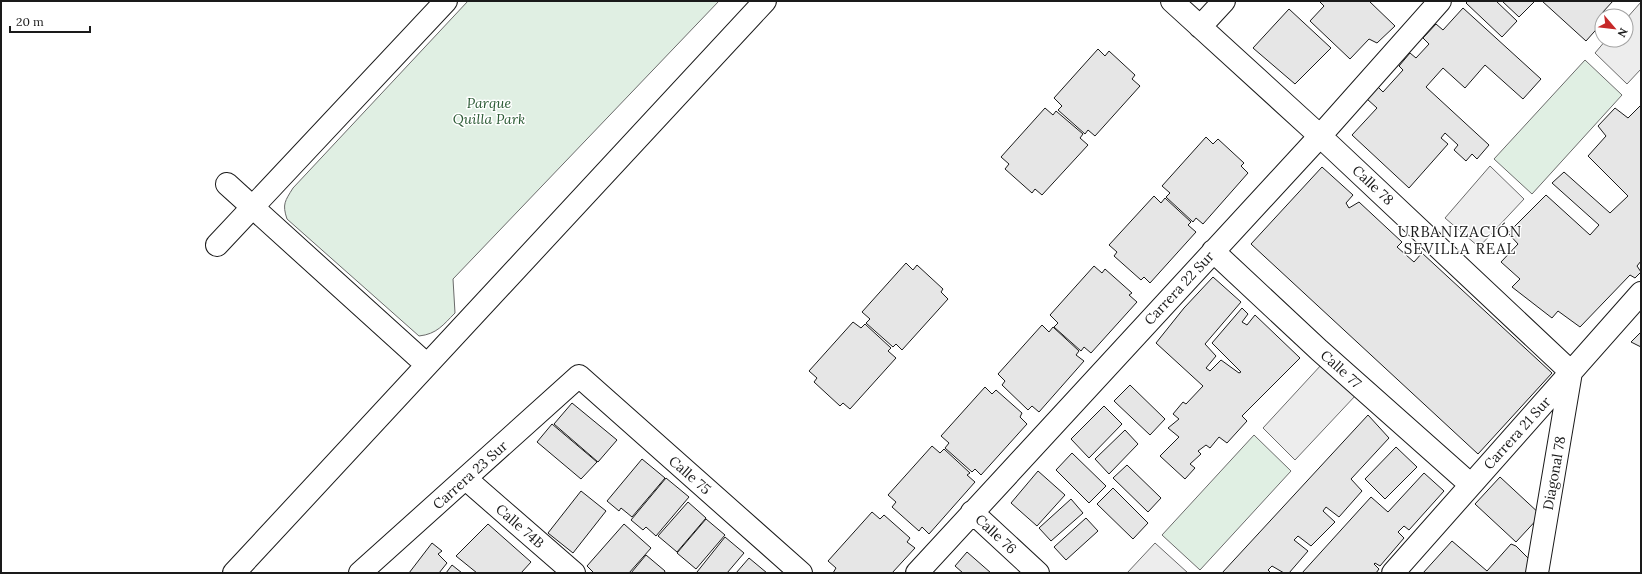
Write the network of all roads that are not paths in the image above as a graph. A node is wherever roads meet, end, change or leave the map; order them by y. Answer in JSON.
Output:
{"nodes":[{"id":1,"x":446,"y":1,"type":"edge"},
{"id":2,"x":765,"y":1,"type":"edge"},
{"id":3,"x":1172,"y":1,"type":"edge"},
{"id":4,"x":1224,"y":1,"type":"edge"},
{"id":5,"x":1440,"y":1,"type":"edge"},
{"id":6,"x":1200,"y":27,"type":"junction"},
{"id":7,"x":1320,"y":136,"type":"junction"},
{"id":8,"x":227,"y":184,"type":"dead end"},
{"id":9,"x":253,"y":208,"type":"junction"},
{"id":10,"x":217,"y":245,"type":"dead end"},
{"id":11,"x":1213,"y":251,"type":"junction"},
{"id":12,"x":1641,"y":293,"type":"edge"},
{"id":13,"x":427,"y":365,"type":"junction"},
{"id":14,"x":1571,"y":372,"type":"junction"},
{"id":15,"x":579,"y":376,"type":"joint"},
{"id":16,"x":466,"y":479,"type":"junction"},
{"id":17,"x":1470,"y":486,"type":"junction"},
{"id":18,"x":972,"y":512,"type":"junction"},
{"id":19,"x":234,"y":573,"type":"edge"},
{"id":20,"x":361,"y":573,"type":"edge"},
{"id":21,"x":574,"y":573,"type":"edge"},
{"id":22,"x":801,"y":573,"type":"edge"},
{"id":23,"x":917,"y":573,"type":"edge"},
{"id":24,"x":1038,"y":573,"type":"edge"},
{"id":25,"x":1393,"y":573,"type":"edge"},
{"id":26,"x":1537,"y":573,"type":"edge"}],
"edges":[{"from":1,"to":9,"type":"street"},
{"from":2,"to":13,"type":"street"},
{"from":3,"to":6,"type":"street","name":"Calle 78"},
{"from":4,"to":6,"type":"street"},
{"from":5,"to":7,"type":"street","name":"Carrera 22 Sur"},
{"from":6,"to":7,"type":"street","name":"Calle 78"},
{"from":7,"to":11,"type":"street","name":"Carrera 22 Sur"},
{"from":7,"to":14,"type":"street","name":"Calle 78"},
{"from":8,"to":9,"type":"street"},
{"from":9,"to":10,"type":"street"},
{"from":9,"to":13,"type":"street"},
{"from":11,"to":17,"type":"street","name":"Calle 77"},
{"from":11,"to":18,"type":"street","name":"Carrera 22 Sur"},
{"from":12,"to":14,"type":"street","name":"Carrera 21 Sur"},
{"from":13,"to":19,"type":"street"},
{"from":14,"to":17,"type":"street","name":"Carrera 21 Sur"},
{"from":14,"to":26,"type":"street","name":"Diagonal 78"},
{"from":15,"to":16,"type":"street","name":"Carrera 23 Sur"},
{"from":15,"to":22,"type":"street","name":"Calle 75"},
{"from":16,"to":20,"type":"street","name":"Carrera 23 Sur"},
{"from":16,"to":21,"type":"street","name":"Calle 74B"},
{"from":17,"to":25,"type":"street","name":"Carrera 21 Sur"},
{"from":18,"to":23,"type":"street","name":"Carrera 22 Sur"},
{"from":18,"to":24,"type":"street","name":"Calle 76"}]}
